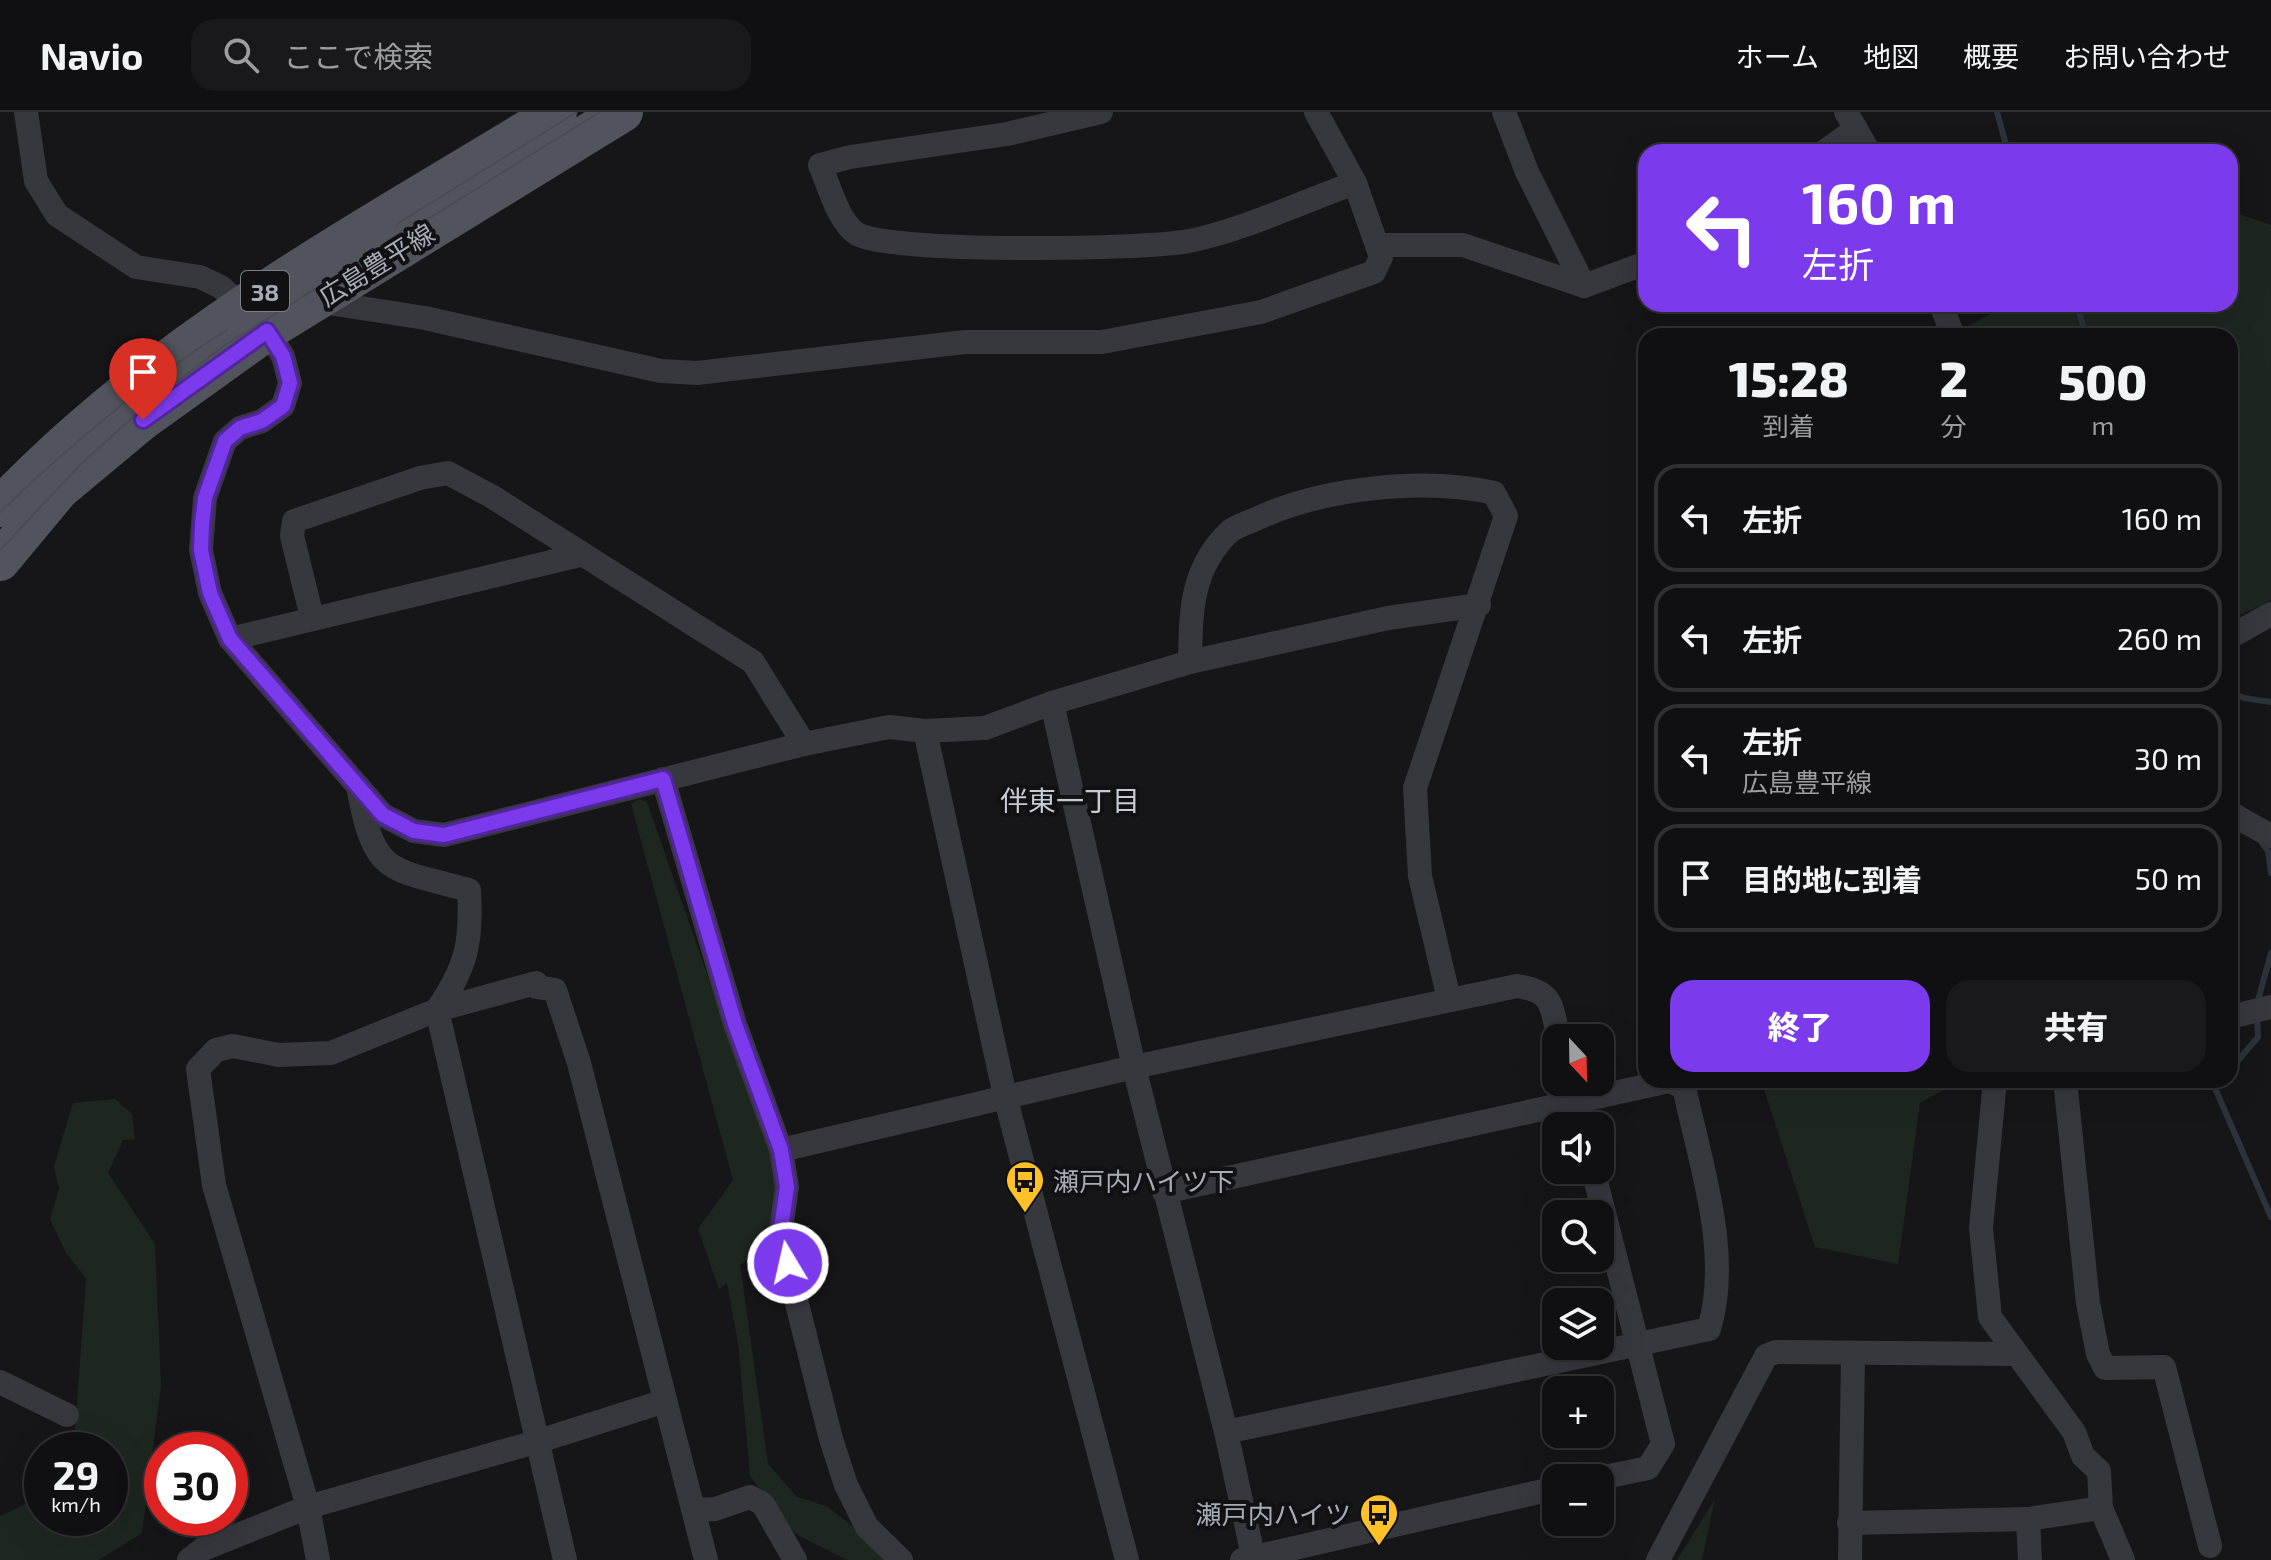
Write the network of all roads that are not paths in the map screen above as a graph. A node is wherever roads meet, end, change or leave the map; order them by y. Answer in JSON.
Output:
{"nodes":[{"id":1,"x":26,"y":112,"type":"edge"},
{"id":2,"x":557,"y":112,"type":"edge"},
{"id":3,"x":623,"y":112,"type":"edge"},
{"id":4,"x":1101,"y":112,"type":"edge"},
{"id":5,"x":1316,"y":112,"type":"edge"},
{"id":6,"x":1504,"y":112,"type":"edge"},
{"id":7,"x":1851,"y":121,"type":"edge"},
{"id":8,"x":1831,"y":144,"type":"edge"},
{"id":9,"x":1864,"y":144,"type":"edge"},
{"id":10,"x":1355,"y":183,"type":"junction"},
{"id":11,"x":1378,"y":245,"type":"junction"},
{"id":12,"x":1638,"y":266,"type":"edge"},
{"id":13,"x":1584,"y":286,"type":"junction"},
{"id":14,"x":318,"y":300,"type":"junction"},
{"id":15,"x":254,"y":318,"type":"junction"},
{"id":16,"x":0,"y":507,"type":"edge"},
{"id":17,"x":580,"y":555,"type":"junction"},
{"id":18,"x":0,"y":561,"type":"edge"},
{"id":19,"x":1479,"y":605,"type":"junction"},
{"id":20,"x":2271,"y":614,"type":"edge"},
{"id":21,"x":312,"y":617,"type":"junction"},
{"id":22,"x":2238,"y":633,"type":"edge"},
{"id":23,"x":230,"y":639,"type":"junction"},
{"id":24,"x":1190,"y":662,"type":"junction"},
{"id":25,"x":1052,"y":703,"type":"junction"},
{"id":26,"x":925,"y":731,"type":"junction"},
{"id":27,"x":804,"y":744,"type":"junction"},
{"id":28,"x":663,"y":779,"type":"junction"},
{"id":29,"x":358,"y":783,"type":"junction"},
{"id":30,"x":2250,"y":816,"type":"edge"},
{"id":31,"x":2271,"y":836,"type":"edge"},
{"id":32,"x":1449,"y":999,"type":"junction"},
{"id":33,"x":2271,"y":1007,"type":"edge"},
{"id":34,"x":437,"y":1010,"type":"junction"},
{"id":35,"x":2238,"y":1015,"type":"edge"},
{"id":36,"x":1555,"y":1024,"type":"edge"},
{"id":37,"x":1134,"y":1067,"type":"junction"},
{"id":38,"x":1638,"y":1084,"type":"edge"},
{"id":39,"x":1614,"y":1087,"type":"edge"},
{"id":40,"x":1684,"y":1088,"type":"edge"},
{"id":41,"x":1994,"y":1088,"type":"edge"},
{"id":42,"x":2066,"y":1088,"type":"edge"},
{"id":43,"x":1005,"y":1096,"type":"junction"},
{"id":44,"x":1553,"y":1096,"type":"edge"},
{"id":45,"x":781,"y":1150,"type":"junction"},
{"id":46,"x":1597,"y":1184,"type":"edge"},
{"id":47,"x":1164,"y":1192,"type":"junction"},
{"id":48,"x":1638,"y":1345,"type":"junction"},
{"id":49,"x":1853,"y":1354,"type":"junction"},
{"id":50,"x":2014,"y":1354,"type":"junction"},
{"id":51,"x":0,"y":1382,"type":"edge"},
{"id":52,"x":665,"y":1401,"type":"junction"},
{"id":53,"x":67,"y":1415,"type":"dead end"},
{"id":54,"x":1226,"y":1432,"type":"junction"},
{"id":55,"x":539,"y":1441,"type":"junction"},
{"id":56,"x":1614,"y":1475,"type":"edge"},
{"id":57,"x":1542,"y":1491,"type":"edge"},
{"id":58,"x":308,"y":1507,"type":"junction"},
{"id":59,"x":2101,"y":1508,"type":"junction"},
{"id":60,"x":696,"y":1510,"type":"junction"},
{"id":61,"x":2028,"y":1519,"type":"junction"},
{"id":62,"x":1849,"y":1523,"type":"junction"},
{"id":63,"x":2210,"y":1546,"type":"dead end"},
{"id":64,"x":1249,"y":1559,"type":"edge"},
{"id":65,"x":189,"y":1560,"type":"edge"},
{"id":66,"x":318,"y":1560,"type":"edge"},
{"id":67,"x":565,"y":1560,"type":"edge"},
{"id":68,"x":706,"y":1560,"type":"edge"},
{"id":69,"x":795,"y":1560,"type":"edge"},
{"id":70,"x":901,"y":1560,"type":"edge"},
{"id":71,"x":1127,"y":1560,"type":"edge"},
{"id":72,"x":1658,"y":1560,"type":"edge"},
{"id":73,"x":1850,"y":1560,"type":"edge"},
{"id":74,"x":2030,"y":1560,"type":"edge"},
{"id":75,"x":2123,"y":1560,"type":"edge"}],
"edges":[{"from":1,"to":15,"type":"street"},
{"from":2,"to":15,"type":"main road","name":"広島豊平線","number":"38"},
{"from":3,"to":14,"type":"main road","name":"広島豊平線","number":"38"},
{"from":4,"to":10,"type":"street"},
{"from":5,"to":10,"type":"street"},
{"from":6,"to":13,"type":"street"},
{"from":7,"to":8,"type":"street"},
{"from":7,"to":9,"type":"street"},
{"from":10,"to":11,"type":"street"},
{"from":11,"to":13,"type":"street"},
{"from":11,"to":14,"type":"street"},
{"from":12,"to":13,"type":"street"},
{"from":14,"to":15,"type":"main road","name":"広島豊平線","number":"38"},
{"from":15,"to":16,"type":"main road","name":"広島豊平線","number":"38"},
{"from":15,"to":18,"type":"main road","name":"広島豊平線","number":"38"},
{"from":15,"to":23,"type":"street"},
{"from":17,"to":21,"type":"street"},
{"from":17,"to":21,"type":"street"},
{"from":17,"to":27,"type":"street"},
{"from":19,"to":24,"type":"street"},
{"from":19,"to":24,"type":"street"},
{"from":19,"to":32,"type":"street"},
{"from":20,"to":22,"type":"street"},
{"from":21,"to":23,"type":"street"},
{"from":23,"to":29,"type":"street"},
{"from":24,"to":25,"type":"street"},
{"from":25,"to":26,"type":"street"},
{"from":25,"to":37,"type":"street"},
{"from":26,"to":27,"type":"street"},
{"from":26,"to":43,"type":"street"},
{"from":27,"to":28,"type":"street"},
{"from":28,"to":29,"type":"street"},
{"from":28,"to":45,"type":"street"},
{"from":29,"to":34,"type":"street"},
{"from":30,"to":31,"type":"street"},
{"from":32,"to":36,"type":"street"},
{"from":32,"to":37,"type":"street"},
{"from":33,"to":35,"type":"street"},
{"from":34,"to":52,"type":"street"},
{"from":34,"to":55,"type":"street"},
{"from":34,"to":58,"type":"street"},
{"from":37,"to":43,"type":"street"},
{"from":37,"to":47,"type":"street"},
{"from":38,"to":39,"type":"street"},
{"from":40,"to":48,"type":"street"},
{"from":41,"to":50,"type":"street"},
{"from":42,"to":63,"type":"street"},
{"from":43,"to":45,"type":"street"},
{"from":43,"to":71,"type":"street"},
{"from":44,"to":47,"type":"street"},
{"from":45,"to":70,"type":"street"},
{"from":46,"to":48,"type":"street"},
{"from":47,"to":54,"type":"street"},
{"from":48,"to":54,"type":"street"},
{"from":48,"to":56,"type":"street"},
{"from":49,"to":50,"type":"street"},
{"from":49,"to":62,"type":"street"},
{"from":49,"to":72,"type":"street"},
{"from":50,"to":59,"type":"street"},
{"from":51,"to":53,"type":"street"},
{"from":52,"to":55,"type":"street"},
{"from":52,"to":60,"type":"street"},
{"from":54,"to":64,"type":"street"},
{"from":55,"to":58,"type":"street"},
{"from":55,"to":67,"type":"street"},
{"from":57,"to":64,"type":"street"},
{"from":58,"to":65,"type":"street"},
{"from":58,"to":66,"type":"street"},
{"from":59,"to":61,"type":"street"},
{"from":59,"to":75,"type":"street"},
{"from":60,"to":68,"type":"street"},
{"from":60,"to":69,"type":"street"},
{"from":61,"to":62,"type":"street"},
{"from":61,"to":74,"type":"street"},
{"from":62,"to":73,"type":"street"}]}
